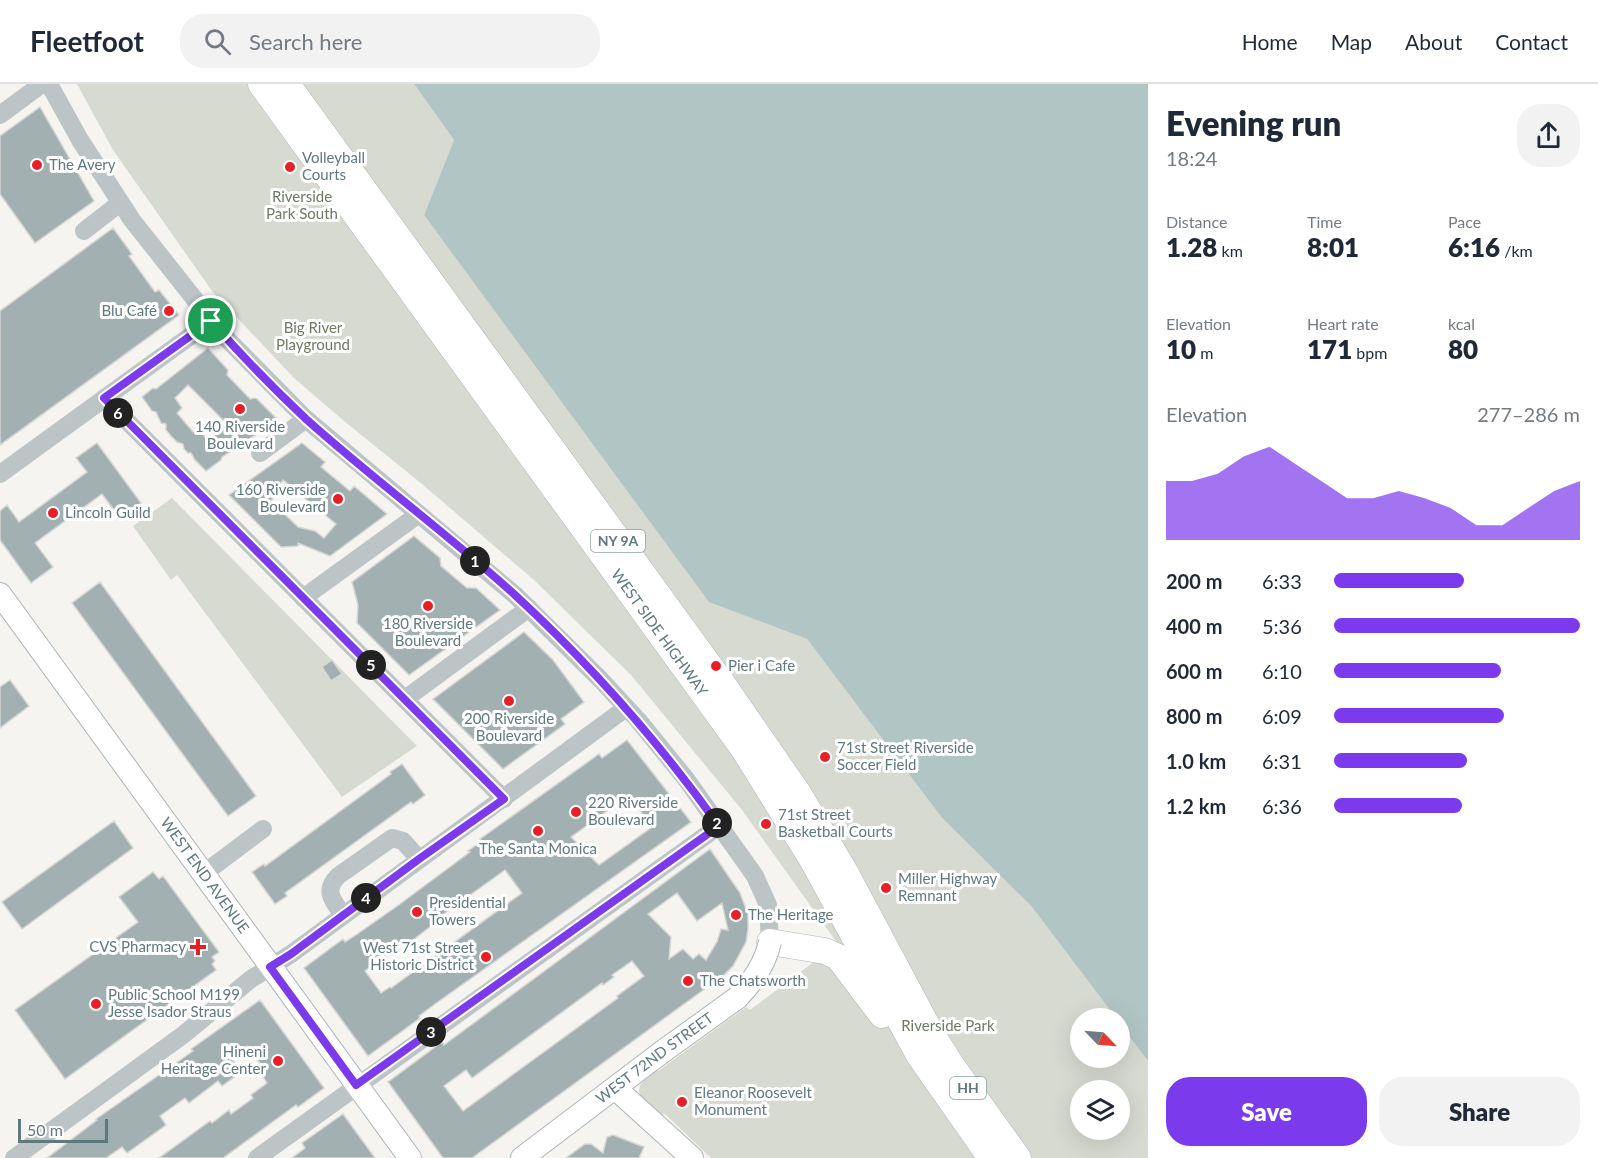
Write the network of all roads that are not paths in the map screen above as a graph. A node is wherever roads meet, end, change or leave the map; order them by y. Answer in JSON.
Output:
{"nodes":[{"id":1,"x":42,"y":84,"type":"edge"},
{"id":2,"x":49,"y":84,"type":"edge"},
{"id":3,"x":261,"y":84,"type":"edge"},
{"id":4,"x":287,"y":84,"type":"edge"},
{"id":5,"x":0,"y":115,"type":"edge"},
{"id":6,"x":120,"y":203,"type":"junction"},
{"id":7,"x":84,"y":231,"type":"dead end"},
{"id":8,"x":211,"y":321,"type":"junction"},
{"id":9,"x":104,"y":398,"type":"junction"},
{"id":10,"x":306,"y":419,"type":"junction"},
{"id":11,"x":260,"y":453,"type":"dead end"},
{"id":12,"x":0,"y":474,"type":"edge"},
{"id":13,"x":419,"y":514,"type":"junction"},
{"id":14,"x":0,"y":594,"type":"edge"},
{"id":15,"x":303,"y":598,"type":"junction"},
{"id":16,"x":529,"y":608,"type":"junction"},
{"id":17,"x":405,"y":699,"type":"junction"},
{"id":18,"x":620,"y":713,"type":"junction"},
{"id":19,"x":504,"y":799,"type":"junction"},
{"id":20,"x":263,"y":829,"type":"dead end"},
{"id":21,"x":713,"y":831,"type":"junction"},
{"id":22,"x":419,"y":859,"type":"junction"},
{"id":23,"x":203,"y":874,"type":"junction"},
{"id":24,"x":343,"y":915,"type":"junction"},
{"id":25,"x":770,"y":942,"type":"junction"},
{"id":26,"x":270,"y":967,"type":"junction"},
{"id":27,"x":908,"y":1026,"type":"junction"},
{"id":28,"x":356,"y":1085,"type":"junction"},
{"id":29,"x":615,"y":1088,"type":"junction"},
{"id":30,"x":14,"y":1158,"type":"edge"},
{"id":31,"x":256,"y":1158,"type":"edge"},
{"id":32,"x":410,"y":1158,"type":"edge"},
{"id":33,"x":522,"y":1158,"type":"edge"},
{"id":34,"x":692,"y":1158,"type":"edge"},
{"id":35,"x":991,"y":1158,"type":"edge"},
{"id":36,"x":1018,"y":1158,"type":"edge"}],
"edges":[{"from":1,"to":5,"type":"street"},
{"from":2,"to":6,"type":"street"},
{"from":3,"to":27,"type":"highway","name":"WEST SIDE HIGHWAY","number":"NY 9A"},
{"from":4,"to":27,"type":"highway","name":"WEST SIDE HIGHWAY","number":"NY 9A"},
{"from":6,"to":7,"type":"street"},
{"from":6,"to":8,"type":"street"},
{"from":8,"to":9,"type":"street"},
{"from":8,"to":10,"type":"street"},
{"from":9,"to":12,"type":"street"},
{"from":9,"to":15,"type":"street"},
{"from":10,"to":11,"type":"street"},
{"from":10,"to":13,"type":"street"},
{"from":13,"to":15,"type":"street"},
{"from":13,"to":16,"type":"street"},
{"from":14,"to":23,"type":"main road","name":"WEST END AVENUE"},
{"from":15,"to":17,"type":"street"},
{"from":16,"to":17,"type":"street"},
{"from":16,"to":18,"type":"street"},
{"from":17,"to":19,"type":"street"},
{"from":18,"to":19,"type":"street"},
{"from":18,"to":21,"type":"street"},
{"from":19,"to":22,"type":"street"},
{"from":20,"to":23,"type":"street"},
{"from":21,"to":25,"type":"street"},
{"from":21,"to":28,"type":"street"},
{"from":22,"to":24,"type":"street"},
{"from":22,"to":24,"type":"street"},
{"from":23,"to":26,"type":"main road","name":"WEST END AVENUE"},
{"from":24,"to":26,"type":"street"},
{"from":25,"to":27,"type":"highway"},
{"from":25,"to":29,"type":"main road","name":"WEST 72ND STREET","bridge":true},
{"from":26,"to":28,"type":"main road","name":"WEST END AVENUE"},
{"from":26,"to":30,"type":"street"},
{"from":27,"to":35,"type":"highway","number":"HH"},
{"from":27,"to":36,"type":"highway","number":"HH"},
{"from":28,"to":31,"type":"street"},
{"from":28,"to":32,"type":"main road","name":"WEST END AVENUE"},
{"from":29,"to":33,"type":"main road","name":"WEST 72ND STREET"},
{"from":29,"to":34,"type":"main road"}]}
